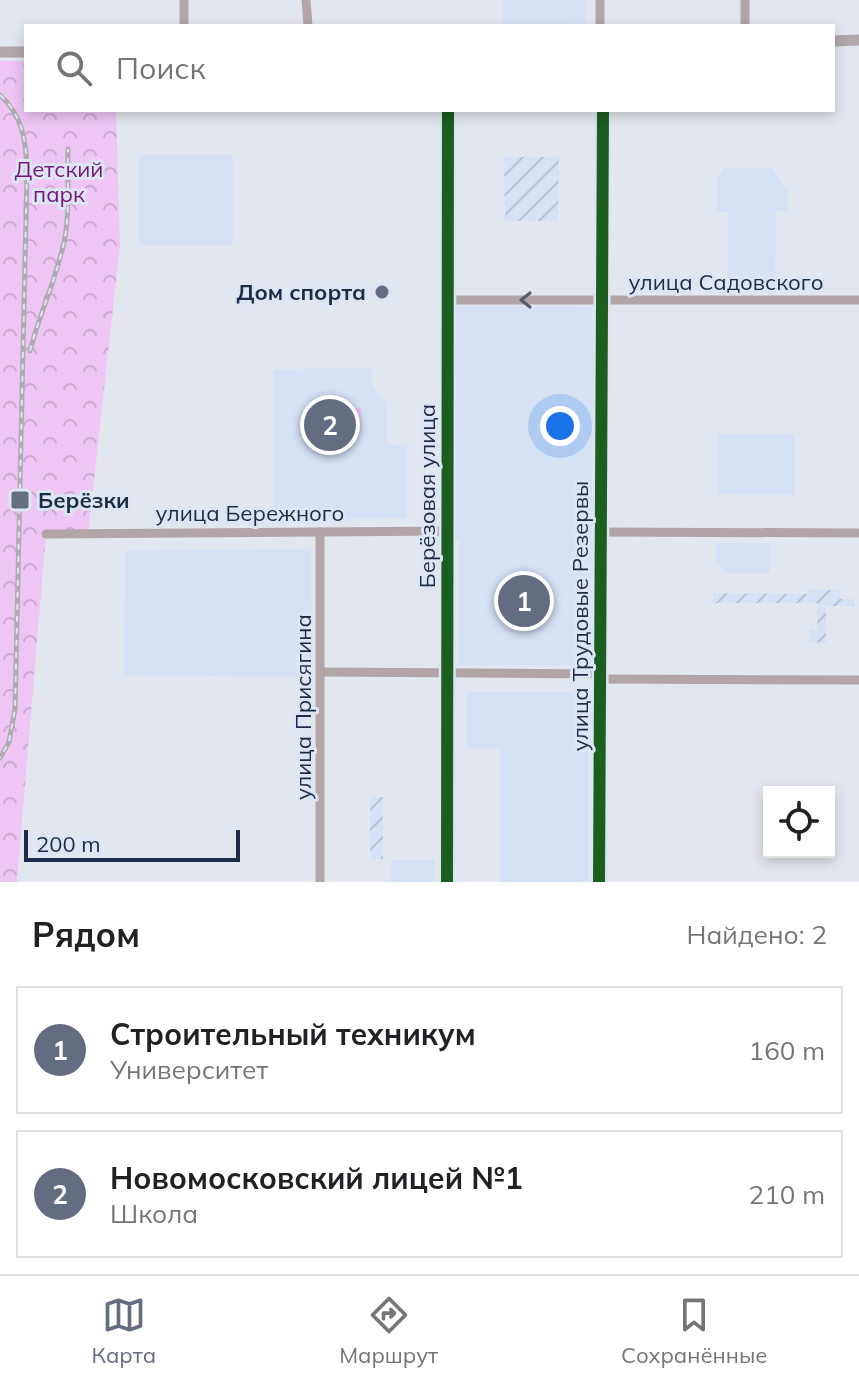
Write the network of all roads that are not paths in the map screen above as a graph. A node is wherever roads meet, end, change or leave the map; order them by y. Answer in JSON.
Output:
{"nodes":[{"id":1,"x":184,"y":0,"type":"edge"},
{"id":2,"x":306,"y":0,"type":"edge"},
{"id":3,"x":600,"y":0,"type":"edge"},
{"id":4,"x":745,"y":0,"type":"edge"},
{"id":5,"x":184,"y":24,"type":"edge"},
{"id":6,"x":308,"y":24,"type":"edge"},
{"id":7,"x":600,"y":24,"type":"edge"},
{"id":8,"x":745,"y":24,"type":"edge"},
{"id":9,"x":859,"y":40,"type":"edge"},
{"id":10,"x":835,"y":41,"type":"edge"},
{"id":11,"x":0,"y":52,"type":"edge"},
{"id":12,"x":24,"y":52,"type":"edge"},
{"id":13,"x":448,"y":112,"type":"edge"},
{"id":14,"x":603,"y":112,"type":"edge"},
{"id":15,"x":449,"y":300,"type":"junction"},
{"id":16,"x":603,"y":300,"type":"junction"},
{"id":17,"x":859,"y":300,"type":"edge"},
{"id":18,"x":450,"y":531,"type":"junction"},
{"id":19,"x":320,"y":532,"type":"junction"},
{"id":20,"x":601,"y":532,"type":"junction"},
{"id":21,"x":859,"y":533,"type":"edge"},
{"id":22,"x":46,"y":534,"type":"dead end"},
{"id":23,"x":321,"y":672,"type":"junction"},
{"id":24,"x":446,"y":673,"type":"junction"},
{"id":25,"x":600,"y":677,"type":"junction"},
{"id":26,"x":859,"y":680,"type":"edge"},
{"id":27,"x":320,"y":882,"type":"edge"},
{"id":28,"x":447,"y":882,"type":"edge"},
{"id":29,"x":599,"y":882,"type":"edge"}],
"edges":[{"from":1,"to":5,"type":"street"},
{"from":2,"to":6,"type":"street"},
{"from":3,"to":7,"type":"street"},
{"from":4,"to":8,"type":"street"},
{"from":9,"to":10,"type":"main road"},
{"from":11,"to":12,"type":"main road"},
{"from":13,"to":15,"type":"street","name":"Берёзовая улица"},
{"from":14,"to":16,"type":"street","name":"улица Трудовые Резервы"},
{"from":16,"to":15,"type":"street","name":"улица Садовского","one_way":true},
{"from":15,"to":18,"type":"street","name":"Берёзовая улица"},
{"from":16,"to":17,"type":"street","name":"улица Садовского"},
{"from":16,"to":20,"type":"street","name":"улица Трудовые Резервы"},
{"from":18,"to":19,"type":"street","name":"улица Бережного"},
{"from":18,"to":24,"type":"street","name":"Берёзовая улица"},
{"from":19,"to":22,"type":"street","name":"улица Бережного"},
{"from":19,"to":23,"type":"street","name":"улица Присягина"},
{"from":20,"to":21,"type":"street"},
{"from":20,"to":25,"type":"street","name":"улица Трудовые Резервы"},
{"from":23,"to":24,"type":"street"},
{"from":23,"to":27,"type":"street","name":"улица Присягина"},
{"from":24,"to":25,"type":"street"},
{"from":24,"to":28,"type":"street","name":"Берёзовая улица"},
{"from":25,"to":26,"type":"street"},
{"from":25,"to":29,"type":"street","name":"улица Трудовые Резервы"}]}
